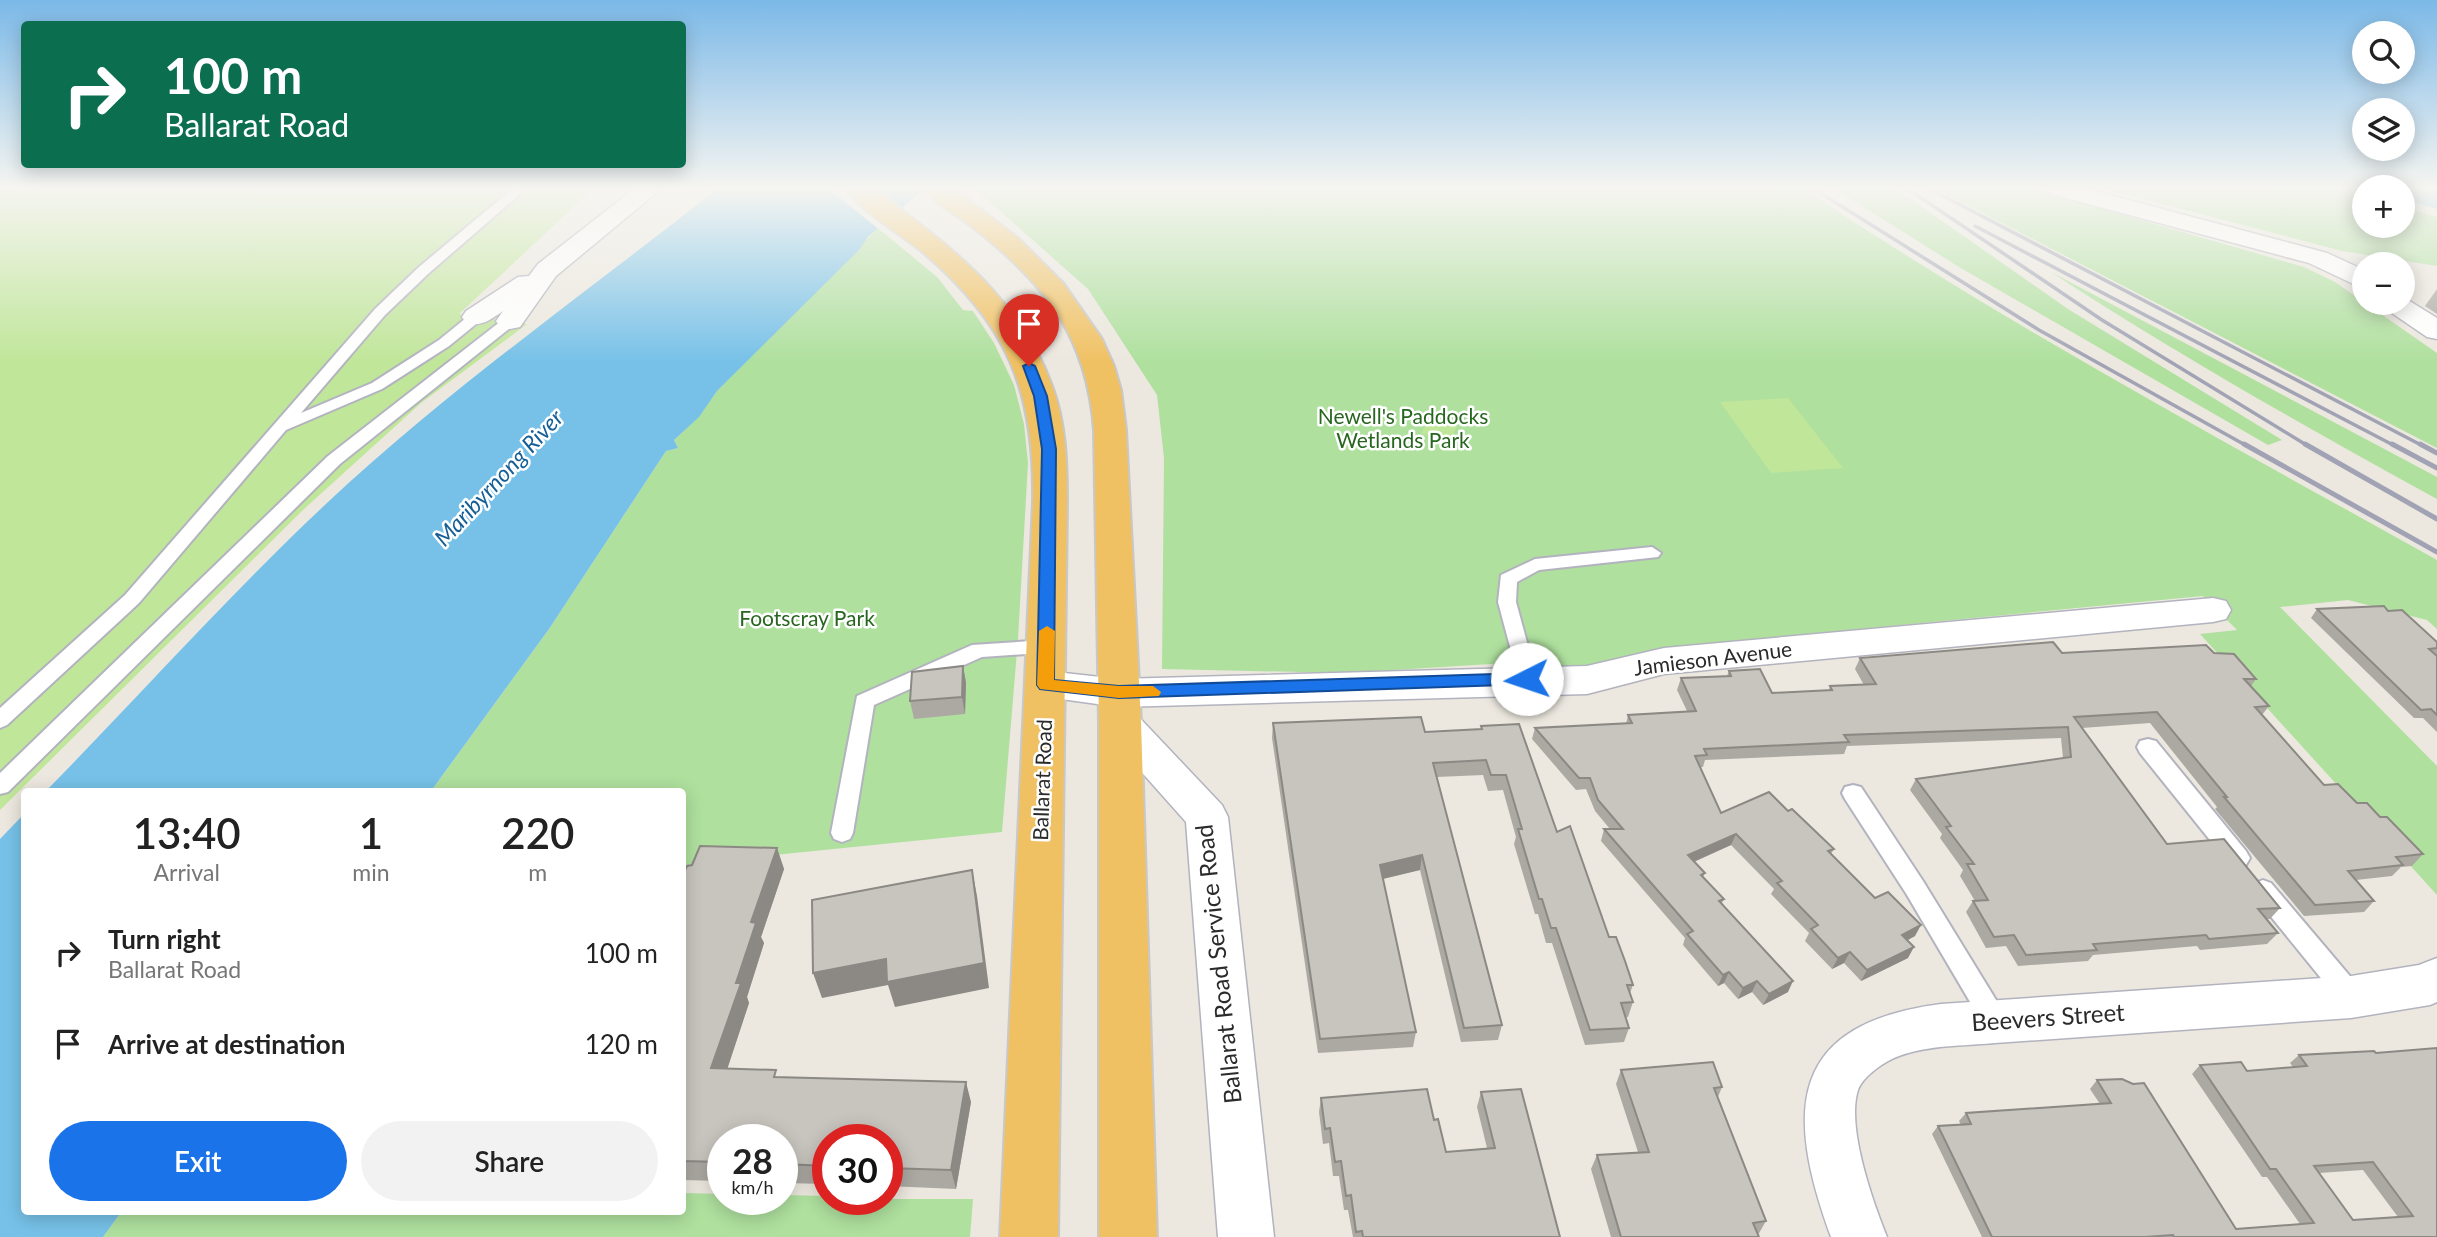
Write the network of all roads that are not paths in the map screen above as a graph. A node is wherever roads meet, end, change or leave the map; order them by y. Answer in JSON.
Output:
{"nodes":[{"id":1,"x":452,"y":247,"type":"edge"},
{"id":2,"x":576,"y":247,"type":"edge"},
{"id":3,"x":933,"y":247,"type":"edge"},
{"id":4,"x":1012,"y":247,"type":"edge"},
{"id":5,"x":2276,"y":247,"type":"edge"},
{"id":6,"x":551,"y":266,"type":"junction"},
{"id":7,"x":2352,"y":273,"type":"edge"},
{"id":8,"x":2414,"y":315,"type":"edge"},
{"id":9,"x":476,"y":317,"type":"joint"},
{"id":10,"x":510,"y":321,"type":"joint"},
{"id":11,"x":2437,"y":331,"type":"edge"},
{"id":12,"x":281,"y":427,"type":"junction"},
{"id":13,"x":1652,"y":553,"type":"dead end"},
{"id":14,"x":2213,"y":610,"type":"dead end"},
{"id":15,"x":1046,"y":666,"type":"junction"},
{"id":16,"x":1527,"y":679,"type":"junction"},
{"id":17,"x":1120,"y":707,"type":"junction"},
{"id":18,"x":0,"y":720,"type":"edge"},
{"id":19,"x":2148,"y":747,"type":"dead end"},
{"id":20,"x":0,"y":786,"type":"edge"},
{"id":21,"x":1853,"y":793,"type":"dead end"},
{"id":22,"x":842,"y":833,"type":"dead end"},
{"id":23,"x":2437,"y":979,"type":"edge"},
{"id":24,"x":2351,"y":997,"type":"junction"},
{"id":25,"x":1994,"y":1021,"type":"junction"},
{"id":26,"x":1029,"y":1237,"type":"edge"},
{"id":27,"x":1128,"y":1237,"type":"edge"},
{"id":28,"x":1246,"y":1237,"type":"edge"},
{"id":29,"x":1859,"y":1237,"type":"edge"}],
"edges":[{"from":1,"to":12,"type":"lane"},
{"from":2,"to":6,"type":"street"},
{"from":3,"to":15,"type":"highway","name":"Ballarat Road"},
{"from":4,"to":17,"type":"highway"},
{"from":5,"to":7,"type":"street"},
{"from":6,"to":9,"type":"street"},
{"from":6,"to":10,"type":"street"},
{"from":8,"to":11,"type":"street"},
{"from":9,"to":12,"type":"lane"},
{"from":10,"to":20,"type":"lane"},
{"from":12,"to":18,"type":"lane"},
{"from":13,"to":16,"type":"lane"},
{"from":14,"to":16,"type":"street","name":"Jamieson Avenue"},
{"from":15,"to":17,"type":"street","name":"Jamieson Avenue"},
{"from":15,"to":22,"type":"lane"},
{"from":15,"to":26,"type":"highway","name":"Ballarat Road"},
{"from":16,"to":17,"type":"street","name":"Jamieson Avenue"},
{"from":17,"to":27,"type":"highway"},
{"from":17,"to":28,"type":"street","name":"Ballarat Road Service Road"},
{"from":19,"to":24,"type":"lane"},
{"from":21,"to":25,"type":"lane"},
{"from":23,"to":24,"type":"street","name":"Beevers Street"},
{"from":24,"to":25,"type":"street","name":"Beevers Street"},
{"from":25,"to":29,"type":"street","name":"Beevers Street"}]}
